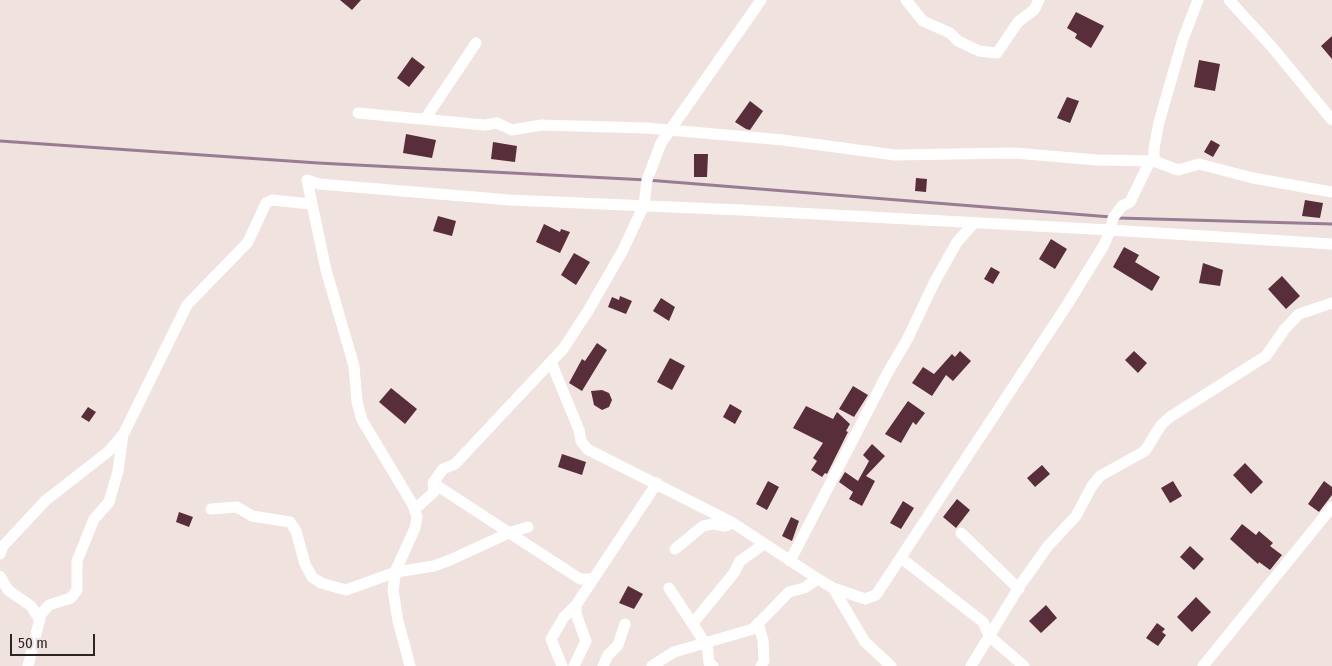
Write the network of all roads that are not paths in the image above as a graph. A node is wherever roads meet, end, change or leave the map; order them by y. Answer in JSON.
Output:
{"nodes":[{"id":1,"x":761,"y":0,"type":"edge"},
{"id":2,"x":906,"y":0,"type":"edge"},
{"id":3,"x":1038,"y":0,"type":"edge"},
{"id":4,"x":1198,"y":0,"type":"edge"},
{"id":5,"x":1229,"y":0,"type":"edge"},
{"id":6,"x":476,"y":42,"type":"dead end"},
{"id":7,"x":358,"y":112,"type":"dead end"},
{"id":8,"x":425,"y":119,"type":"junction"},
{"id":9,"x":1332,"y":120,"type":"edge"},
{"id":10,"x":671,"y":130,"type":"junction"},
{"id":11,"x":1152,"y":161,"type":"junction"},
{"id":12,"x":1332,"y":192,"type":"edge"},
{"id":13,"x":310,"y":204,"type":"junction"},
{"id":14,"x":644,"y":205,"type":"junction"},
{"id":15,"x":974,"y":224,"type":"junction"},
{"id":16,"x":1110,"y":230,"type":"junction"},
{"id":17,"x":1332,"y":244,"type":"edge"},
{"id":18,"x":1332,"y":303,"type":"edge"},
{"id":19,"x":551,"y":362,"type":"junction"},
{"id":20,"x":124,"y":433,"type":"junction"},
{"id":21,"x":433,"y":483,"type":"junction"},
{"id":22,"x":657,"y":483,"type":"junction"},
{"id":23,"x":1332,"y":506,"type":"edge"},
{"id":24,"x":211,"y":509,"type":"dead end"},
{"id":25,"x":414,"y":509,"type":"junction"},
{"id":26,"x":734,"y":523,"type":"junction"},
{"id":27,"x":528,"y":527,"type":"dead end"},
{"id":28,"x":511,"y":532,"type":"junction"},
{"id":29,"x":961,"y":534,"type":"dead end"},
{"id":30,"x":764,"y":544,"type":"junction"},
{"id":31,"x":675,"y":549,"type":"dead end"},
{"id":32,"x":0,"y":554,"type":"edge"},
{"id":33,"x":901,"y":558,"type":"junction"},
{"id":34,"x":790,"y":561,"type":"junction"},
{"id":35,"x":396,"y":572,"type":"junction"},
{"id":36,"x":0,"y":576,"type":"edge"},
{"id":37,"x":591,"y":579,"type":"junction"},
{"id":38,"x":818,"y":579,"type":"junction"},
{"id":39,"x":669,"y":588,"type":"dead end"},
{"id":40,"x":833,"y":588,"type":"junction"},
{"id":41,"x":1019,"y":589,"type":"junction"},
{"id":42,"x":576,"y":604,"type":"junction"},
{"id":43,"x":40,"y":620,"type":"junction"},
{"id":44,"x":693,"y":623,"type":"junction"},
{"id":45,"x":758,"y":623,"type":"junction"},
{"id":46,"x":625,"y":624,"type":"dead end"},
{"id":47,"x":990,"y":636,"type":"junction"},
{"id":48,"x":706,"y":643,"type":"junction"},
{"id":49,"x":412,"y":665,"type":"edge"},
{"id":50,"x":28,"y":666,"type":"edge"},
{"id":51,"x":562,"y":666,"type":"edge"},
{"id":52,"x":574,"y":666,"type":"edge"},
{"id":53,"x":604,"y":666,"type":"edge"},
{"id":54,"x":652,"y":666,"type":"edge"},
{"id":55,"x":713,"y":666,"type":"edge"},
{"id":56,"x":761,"y":666,"type":"edge"},
{"id":57,"x":891,"y":666,"type":"edge"},
{"id":58,"x":971,"y":666,"type":"edge"},
{"id":59,"x":1024,"y":666,"type":"edge"},
{"id":60,"x":1203,"y":666,"type":"edge"}],
"edges":[{"from":1,"to":10,"type":"street"},
{"from":2,"to":3,"type":"street"},
{"from":4,"to":11,"type":"street"},
{"from":5,"to":9,"type":"street"},
{"from":6,"to":8,"type":"street"},
{"from":7,"to":8,"type":"street"},
{"from":8,"to":10,"type":"street"},
{"from":10,"to":11,"type":"street"},
{"from":10,"to":14,"type":"street"},
{"from":11,"to":12,"type":"street"},
{"from":11,"to":16,"type":"street"},
{"from":13,"to":14,"type":"street"},
{"from":13,"to":20,"type":"street"},
{"from":13,"to":25,"type":"street"},
{"from":14,"to":15,"type":"street"},
{"from":14,"to":19,"type":"street"},
{"from":15,"to":16,"type":"street"},
{"from":15,"to":34,"type":"street"},
{"from":16,"to":17,"type":"street"},
{"from":16,"to":33,"type":"street"},
{"from":18,"to":41,"type":"street"},
{"from":19,"to":21,"type":"street"},
{"from":19,"to":22,"type":"street"},
{"from":20,"to":32,"type":"street"},
{"from":20,"to":43,"type":"street"},
{"from":21,"to":25,"type":"street"},
{"from":21,"to":28,"type":"street"},
{"from":22,"to":26,"type":"street"},
{"from":22,"to":37,"type":"street"},
{"from":23,"to":60,"type":"street"},
{"from":24,"to":35,"type":"street"},
{"from":25,"to":35,"type":"street"},
{"from":26,"to":30,"type":"street"},
{"from":26,"to":31,"type":"street"},
{"from":27,"to":28,"type":"street"},
{"from":28,"to":35,"type":"street"},
{"from":28,"to":37,"type":"street"},
{"from":29,"to":41,"type":"street"},
{"from":30,"to":34,"type":"street"},
{"from":30,"to":44,"type":"street"},
{"from":33,"to":40,"type":"street"},
{"from":33,"to":47,"type":"street"},
{"from":34,"to":38,"type":"street"},
{"from":35,"to":49,"type":"street"},
{"from":36,"to":43,"type":"street"},
{"from":37,"to":42,"type":"street"},
{"from":38,"to":40,"type":"street"},
{"from":38,"to":45,"type":"street"},
{"from":39,"to":44,"type":"street"},
{"from":40,"to":57,"type":"street"},
{"from":41,"to":47,"type":"street"},
{"from":42,"to":51,"type":"street"},
{"from":42,"to":52,"type":"street"},
{"from":43,"to":50,"type":"street"},
{"from":44,"to":48,"type":"street"},
{"from":45,"to":48,"type":"street"},
{"from":45,"to":56,"type":"street"},
{"from":46,"to":53,"type":"street"},
{"from":47,"to":58,"type":"street"},
{"from":47,"to":59,"type":"street"},
{"from":48,"to":54,"type":"street"},
{"from":48,"to":55,"type":"street"}]}
